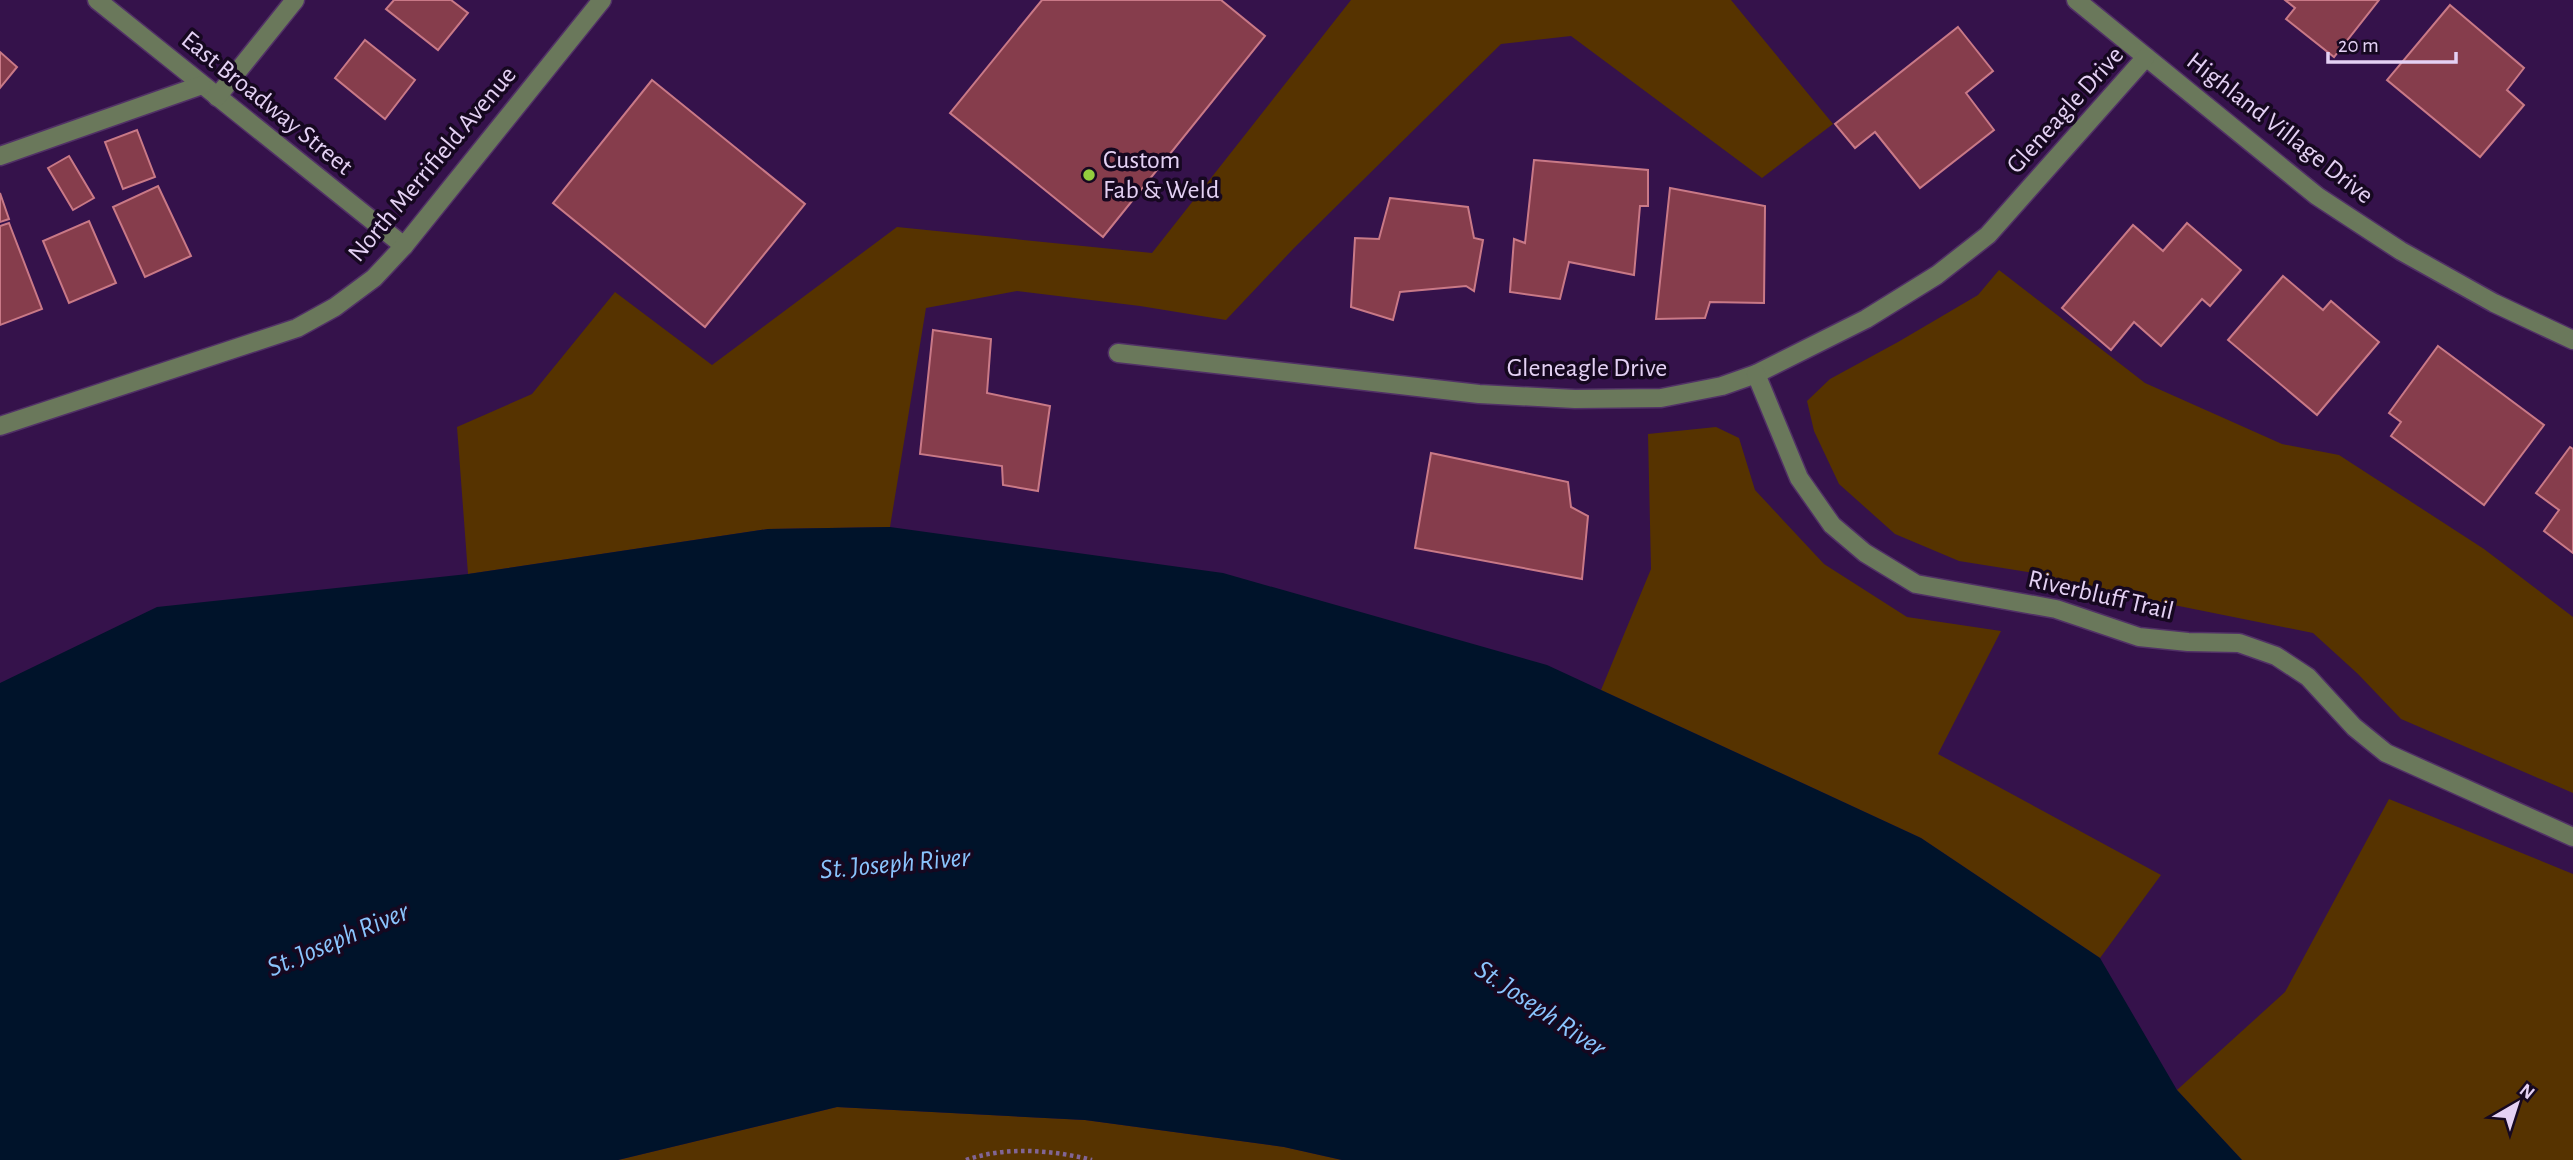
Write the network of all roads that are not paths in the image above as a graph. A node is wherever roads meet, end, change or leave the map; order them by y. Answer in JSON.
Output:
{"nodes":[{"id":1,"x":97,"y":0,"type":"edge"},
{"id":2,"x":295,"y":0,"type":"edge"},
{"id":3,"x":603,"y":0,"type":"edge"},
{"id":4,"x":2076,"y":0,"type":"edge"},
{"id":5,"x":2146,"y":57,"type":"junction"},
{"id":6,"x":202,"y":85,"type":"junction"},
{"id":7,"x":217,"y":97,"type":"junction"},
{"id":8,"x":0,"y":156,"type":"edge"},
{"id":9,"x":404,"y":246,"type":"junction"},
{"id":10,"x":2573,"y":340,"type":"edge"},
{"id":11,"x":1118,"y":353,"type":"dead end"},
{"id":12,"x":1756,"y":374,"type":"junction"},
{"id":13,"x":0,"y":426,"type":"edge"},
{"id":14,"x":2573,"y":837,"type":"edge"}],
"edges":[{"from":1,"to":6,"type":"street","name":"East Broadway Street"},
{"from":2,"to":7,"type":"street"},
{"from":3,"to":9,"type":"street","name":"North Merrifield Avenue"},
{"from":4,"to":5,"type":"street","name":"Highland Village Drive"},
{"from":5,"to":10,"type":"street","name":"Highland Village Drive"},
{"from":5,"to":12,"type":"street","name":"Gleneagle Drive"},
{"from":6,"to":7,"type":"street","name":"East Broadway Street"},
{"from":6,"to":8,"type":"street"},
{"from":7,"to":9,"type":"street","name":"East Broadway Street"},
{"from":9,"to":13,"type":"street","name":"North Merrifield Avenue"},
{"from":11,"to":12,"type":"street","name":"Gleneagle Drive"},
{"from":12,"to":14,"type":"street","name":"Riverbluff Trail"}]}
